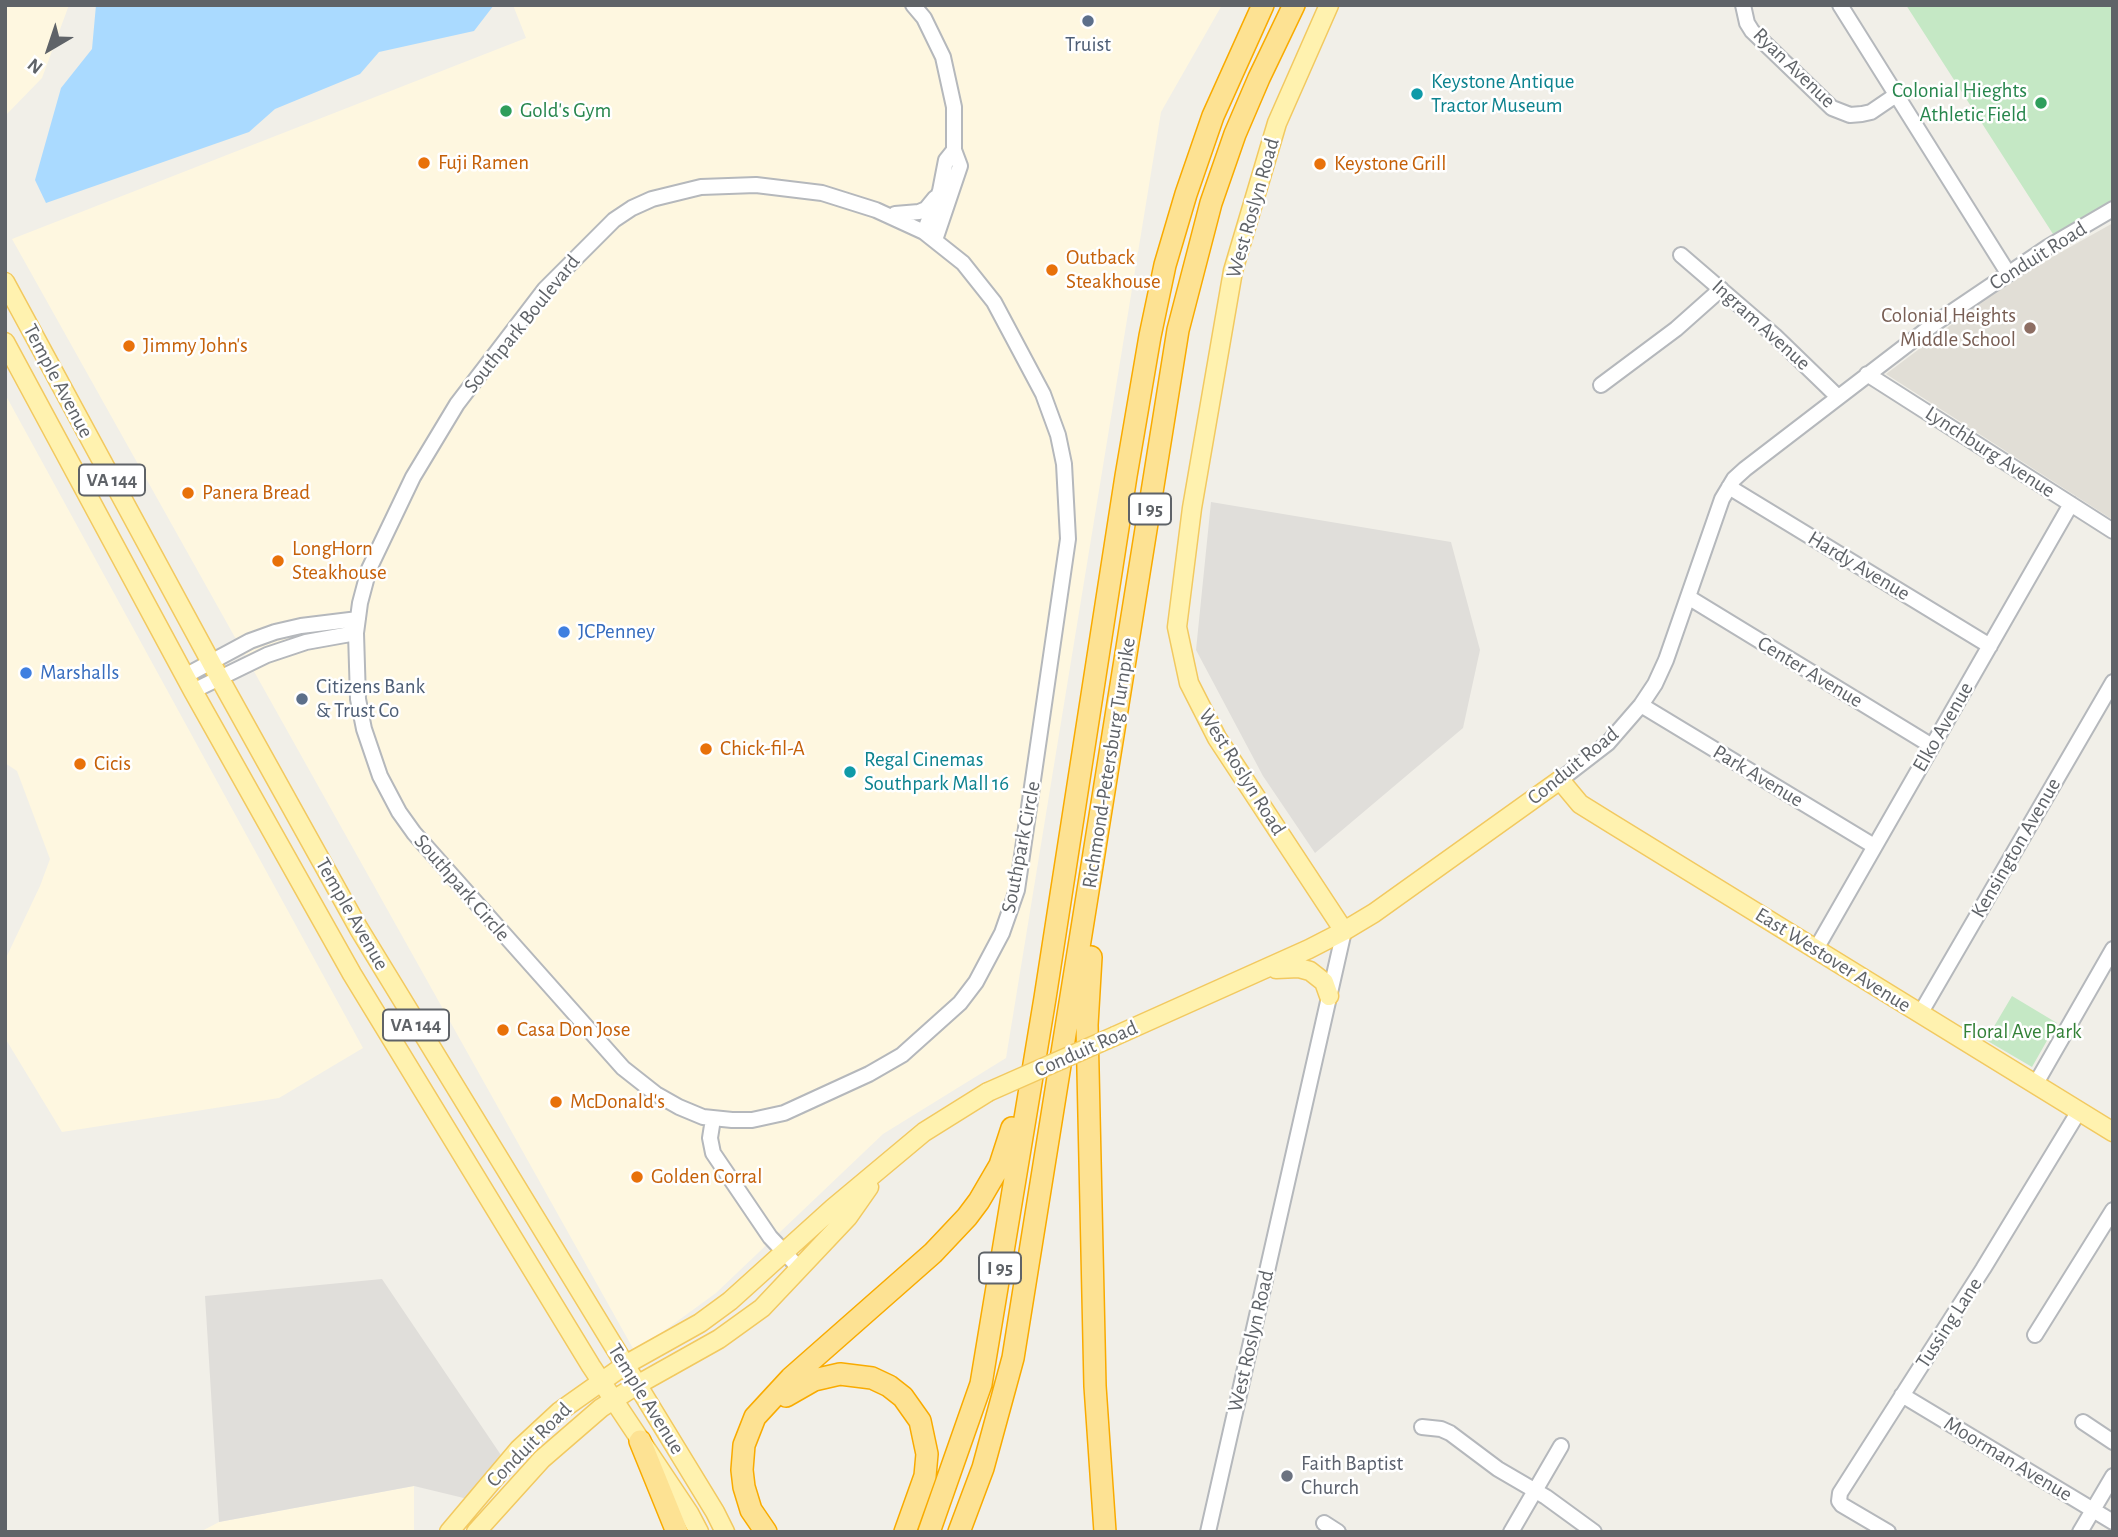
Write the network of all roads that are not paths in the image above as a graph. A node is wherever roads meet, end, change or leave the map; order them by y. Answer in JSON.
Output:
{"nodes":[{"id":1,"x":914,"y":5,"type":"edge"},
{"id":2,"x":1264,"y":5,"type":"edge"},
{"id":3,"x":1294,"y":5,"type":"edge"},
{"id":4,"x":1329,"y":5,"type":"edge"},
{"id":5,"x":1743,"y":5,"type":"edge"},
{"id":6,"x":1840,"y":5,"type":"edge"},
{"id":7,"x":1896,"y":95,"type":"junction"},
{"id":8,"x":954,"y":150,"type":"junction"},
{"id":9,"x":940,"y":191,"type":"junction"},
{"id":10,"x":2113,"y":209,"type":"edge"},
{"id":11,"x":887,"y":214,"type":"junction"},
{"id":12,"x":930,"y":236,"type":"junction"},
{"id":13,"x":1681,"y":255,"type":"dead end"},
{"id":14,"x":2008,"y":273,"type":"junction"},
{"id":15,"x":5,"y":282,"type":"edge"},
{"id":16,"x":1721,"y":289,"type":"junction"},
{"id":17,"x":5,"y":342,"type":"edge"},
{"id":18,"x":1867,"y":374,"type":"junction"},
{"id":19,"x":1601,"y":385,"type":"dead end"},
{"id":20,"x":1838,"y":397,"type":"junction"},
{"id":21,"x":1729,"y":487,"type":"junction"},
{"id":22,"x":2071,"y":504,"type":"junction"},
{"id":23,"x":2113,"y":531,"type":"edge"},
{"id":24,"x":1688,"y":597,"type":"junction"},
{"id":25,"x":357,"y":626,"type":"junction"},
{"id":26,"x":1990,"y":646,"type":"junction"},
{"id":27,"x":215,"y":671,"type":"junction"},
{"id":28,"x":2113,"y":682,"type":"edge"},
{"id":29,"x":189,"y":683,"type":"junction"},
{"id":30,"x":1641,"y":705,"type":"junction"},
{"id":31,"x":1932,"y":746,"type":"junction"},
{"id":32,"x":1560,"y":780,"type":"junction"},
{"id":33,"x":1106,"y":786,"type":"junction"},
{"id":34,"x":1524,"y":806,"type":"junction"},
{"id":35,"x":1609,"y":822,"type":"junction"},
{"id":36,"x":1874,"y":846,"type":"junction"},
{"id":37,"x":1344,"y":931,"type":"junction"},
{"id":38,"x":1815,"y":949,"type":"junction"},
{"id":39,"x":2113,"y":949,"type":"edge"},
{"id":40,"x":1265,"y":969,"type":"junction"},
{"id":41,"x":1329,"y":996,"type":"junction"},
{"id":42,"x":1045,"y":998,"type":"junction"},
{"id":43,"x":1920,"y":1014,"type":"junction"},
{"id":44,"x":2035,"y":1085,"type":"junction"},
{"id":45,"x":2079,"y":1111,"type":"junction"},
{"id":46,"x":713,"y":1119,"type":"junction"},
{"id":47,"x":2113,"y":1132,"type":"edge"},
{"id":48,"x":884,"y":1167,"type":"junction"},
{"id":49,"x":2113,"y":1210,"type":"edge"},
{"id":50,"x":785,"y":1254,"type":"junction"},
{"id":51,"x":800,"y":1269,"type":"junction"},
{"id":52,"x":2035,"y":1335,"type":"dead end"},
{"id":53,"x":625,"y":1365,"type":"junction"},
{"id":54,"x":601,"y":1381,"type":"junction"},
{"id":55,"x":636,"y":1385,"type":"junction"},
{"id":56,"x":1902,"y":1395,"type":"junction"},
{"id":57,"x":613,"y":1399,"type":"junction"},
{"id":58,"x":2083,"y":1422,"type":"dead end"},
{"id":59,"x":1422,"y":1427,"type":"dead end"},
{"id":60,"x":640,"y":1441,"type":"junction"},
{"id":61,"x":2113,"y":1442,"type":"edge"},
{"id":62,"x":1561,"y":1446,"type":"dead end"},
{"id":63,"x":2113,"y":1476,"type":"edge"},
{"id":64,"x":1535,"y":1491,"type":"junction"},
{"id":65,"x":2093,"y":1510,"type":"junction"},
{"id":66,"x":2113,"y":1522,"type":"edge"},
{"id":67,"x":1324,"y":1523,"type":"dead end"},
{"id":68,"x":449,"y":1532,"type":"edge"},
{"id":69,"x":476,"y":1532,"type":"edge"},
{"id":70,"x":677,"y":1532,"type":"edge"},
{"id":71,"x":699,"y":1532,"type":"edge"},
{"id":72,"x":726,"y":1532,"type":"edge"},
{"id":73,"x":765,"y":1532,"type":"edge"},
{"id":74,"x":776,"y":1532,"type":"edge"},
{"id":75,"x":905,"y":1532,"type":"edge"},
{"id":76,"x":929,"y":1532,"type":"edge"},
{"id":77,"x":959,"y":1532,"type":"edge"},
{"id":78,"x":1105,"y":1532,"type":"edge"},
{"id":79,"x":1208,"y":1532,"type":"edge"},
{"id":80,"x":1338,"y":1532,"type":"edge"},
{"id":81,"x":1511,"y":1532,"type":"edge"},
{"id":82,"x":1594,"y":1532,"type":"edge"},
{"id":83,"x":1888,"y":1532,"type":"edge"},
{"id":84,"x":2080,"y":1532,"type":"edge"}],
"edges":[{"from":1,"to":8,"type":"street"},
{"from":2,"to":42,"type":"highway","name":"Richmond-Petersburg Turnpike","number":"I 95"},
{"from":3,"to":33,"type":"highway","name":"Richmond-Petersburg Turnpike","number":"I 95"},
{"from":4,"to":37,"type":"main road","name":"West Roslyn Road"},
{"from":5,"to":7,"type":"street","name":"Ryan Avenue"},
{"from":6,"to":7,"type":"street"},
{"from":7,"to":14,"type":"street"},
{"from":8,"to":9,"type":"street"},
{"from":8,"to":12,"type":"street"},
{"from":9,"to":11,"type":"street"},
{"from":9,"to":12,"type":"street"},
{"from":10,"to":14,"type":"street","name":"Conduit Road"},
{"from":11,"to":12,"type":"street","name":"Southpark Boulevard"},
{"from":11,"to":25,"type":"street","name":"Southpark Boulevard"},
{"from":12,"to":46,"type":"street","name":"Southpark Circle"},
{"from":13,"to":16,"type":"street","name":"Ingram Avenue"},
{"from":14,"to":18,"type":"street","name":"Conduit Road"},
{"from":15,"to":27,"type":"main road","name":"Temple Avenue","number":"VA 144"},
{"from":16,"to":19,"type":"street"},
{"from":16,"to":20,"type":"street","name":"Ingram Avenue"},
{"from":17,"to":29,"type":"main road","name":"Temple Avenue","number":"VA 144"},
{"from":18,"to":20,"type":"street","name":"Conduit Road"},
{"from":18,"to":22,"type":"street","name":"Lynchburg Avenue"},
{"from":20,"to":21,"type":"street","name":"Conduit Road"},
{"from":21,"to":24,"type":"street","name":"Conduit Road"},
{"from":21,"to":26,"type":"street","name":"Hardy Avenue"},
{"from":22,"to":23,"type":"street","name":"Lynchburg Avenue"},
{"from":22,"to":26,"type":"street","name":"Elko Avenue"},
{"from":24,"to":30,"type":"street","name":"Conduit Road"},
{"from":24,"to":31,"type":"street","name":"Center Avenue"},
{"from":25,"to":27,"type":"street"},
{"from":25,"to":46,"type":"street","name":"Southpark Circle"},
{"from":26,"to":31,"type":"street","name":"Elko Avenue"},
{"from":27,"to":29,"type":"street"},
{"from":27,"to":53,"type":"main road","name":"Temple Avenue","number":"VA 144"},
{"from":28,"to":43,"type":"street","name":"Kensington Avenue"},
{"from":29,"to":54,"type":"main road","name":"Temple Avenue","number":"VA 144"},
{"from":30,"to":32,"type":"street","name":"Conduit Road"},
{"from":30,"to":36,"type":"street","name":"Park Avenue"},
{"from":31,"to":36,"type":"street","name":"Elko Avenue"},
{"from":32,"to":34,"type":"main road","name":"Conduit Road"},
{"from":32,"to":35,"type":"main road","name":"East Westover Avenue"},
{"from":33,"to":77,"type":"highway","name":"Richmond-Petersburg Turnpike","number":"I 95"},
{"from":33,"to":78,"type":"highway"},
{"from":34,"to":35,"type":"main road"},
{"from":34,"to":37,"type":"main road","name":"Conduit Road"},
{"from":35,"to":38,"type":"main road","name":"East Westover Avenue"},
{"from":36,"to":38,"type":"street","name":"Elko Avenue"},
{"from":37,"to":40,"type":"main road","name":"Conduit Road"},
{"from":37,"to":41,"type":"street","name":"West Roslyn Road"},
{"from":38,"to":43,"type":"main road","name":"East Westover Avenue"},
{"from":39,"to":44,"type":"street"},
{"from":40,"to":41,"type":"main road"},
{"from":40,"to":48,"type":"main road","name":"Conduit Road","bridge":true},
{"from":41,"to":79,"type":"street","name":"West Roslyn Road"},
{"from":42,"to":73,"type":"highway"},
{"from":42,"to":76,"type":"highway","name":"Richmond-Petersburg Turnpike","number":"I 95"},
{"from":43,"to":44,"type":"main road","name":"East Westover Avenue"},
{"from":44,"to":45,"type":"main road","name":"East Westover Avenue"},
{"from":45,"to":47,"type":"main road","name":"East Westover Avenue"},
{"from":45,"to":56,"type":"street","name":"Tussing Lane"},
{"from":46,"to":50,"type":"street"},
{"from":48,"to":50,"type":"main road","name":"Conduit Road"},
{"from":48,"to":51,"type":"main road","name":"Conduit Road"},
{"from":49,"to":52,"type":"street"},
{"from":50,"to":51,"type":"street"},
{"from":50,"to":53,"type":"main road","name":"Conduit Road"},
{"from":51,"to":55,"type":"main road","name":"Conduit Road"},
{"from":53,"to":54,"type":"main road","name":"Conduit Road"},
{"from":53,"to":55,"type":"main road","name":"Temple Avenue","number":"VA 144"},
{"from":54,"to":57,"type":"main road","name":"Temple Avenue","number":"VA 144"},
{"from":54,"to":68,"type":"main road","name":"Conduit Road"},
{"from":55,"to":57,"type":"main road","name":"Conduit Road"},
{"from":55,"to":72,"type":"main road","name":"Temple Avenue","number":"VA 144"},
{"from":56,"to":65,"type":"street","name":"Moorman Avenue"},
{"from":56,"to":83,"type":"street","name":"Tussing Lane"},
{"from":57,"to":60,"type":"main road","name":"Temple Avenue","number":"VA 144"},
{"from":57,"to":69,"type":"main road","name":"Conduit Road"},
{"from":58,"to":61,"type":"street"},
{"from":59,"to":64,"type":"street"},
{"from":60,"to":70,"type":"highway"},
{"from":60,"to":71,"type":"main road","name":"Temple Avenue","number":"VA 144"},
{"from":62,"to":64,"type":"street"},
{"from":63,"to":65,"type":"street"},
{"from":64,"to":81,"type":"street"},
{"from":64,"to":82,"type":"street"},
{"from":65,"to":66,"type":"street","name":"Moorman Avenue"},
{"from":65,"to":84,"type":"street"},
{"from":67,"to":80,"type":"street"},
{"from":74,"to":75,"type":"highway"}]}
